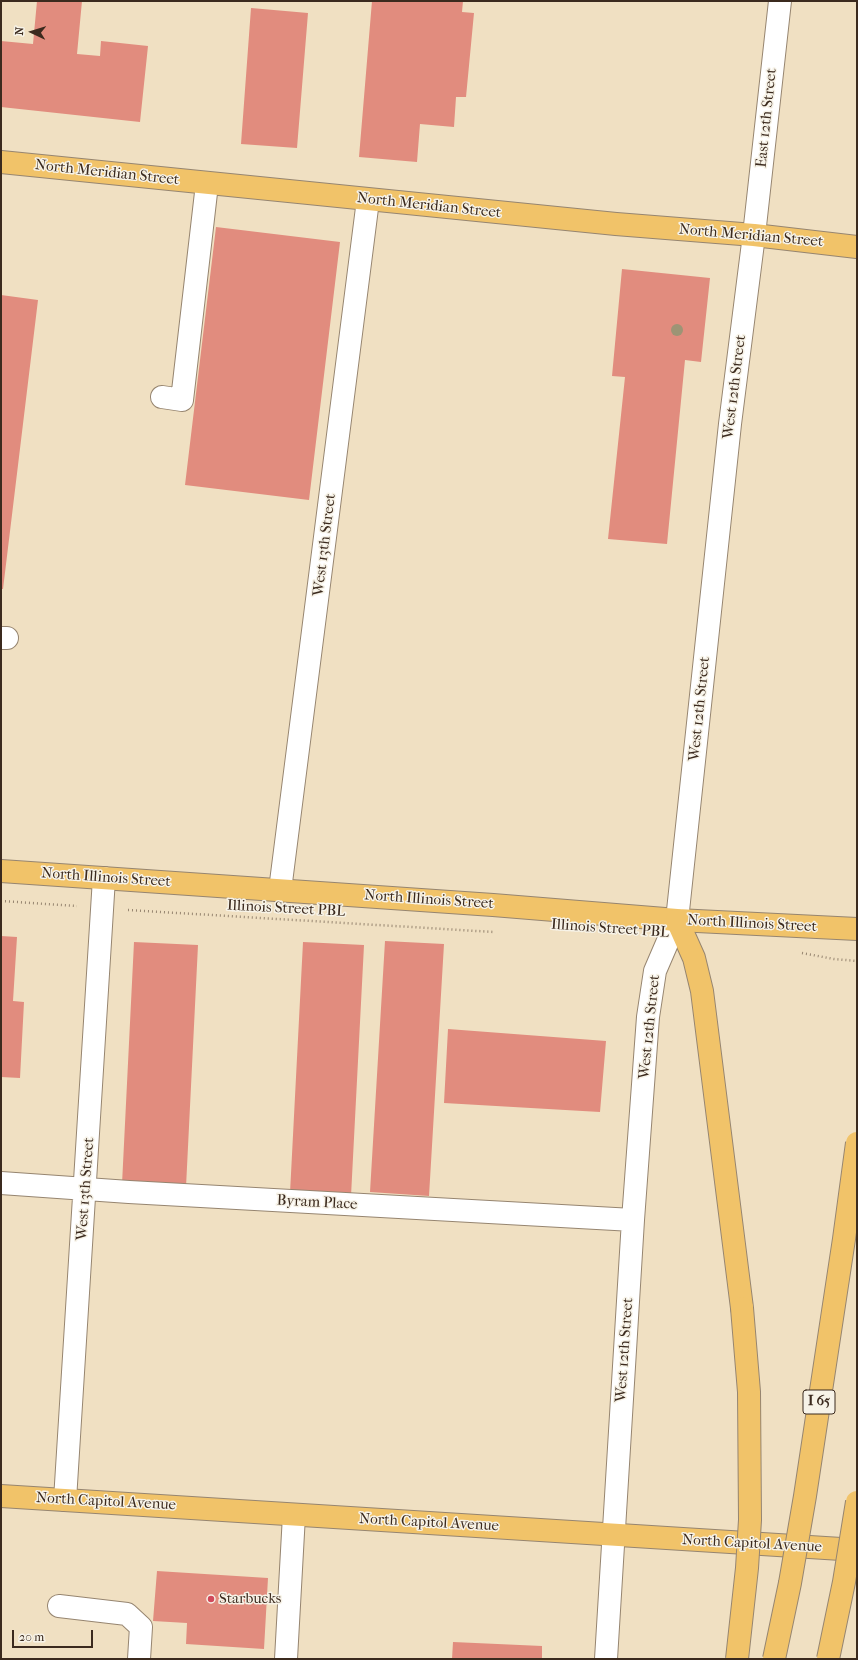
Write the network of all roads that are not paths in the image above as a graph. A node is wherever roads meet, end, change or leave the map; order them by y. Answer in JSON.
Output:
{"nodes":[{"id":1,"x":780,"y":1,"type":"edge"},
{"id":2,"x":1,"y":162,"type":"edge"},
{"id":3,"x":207,"y":184,"type":"junction"},
{"id":4,"x":368,"y":200,"type":"junction"},
{"id":5,"x":754,"y":235,"type":"junction"},
{"id":6,"x":857,"y":247,"type":"edge"},
{"id":7,"x":162,"y":397,"type":"dead end"},
{"id":8,"x":1,"y":871,"type":"edge"},
{"id":9,"x":104,"y":878,"type":"junction"},
{"id":10,"x":280,"y":890,"type":"junction"},
{"id":11,"x":677,"y":920,"type":"junction"},
{"id":12,"x":857,"y":930,"type":"edge"},
{"id":13,"x":857,"y":1143,"type":"edge"},
{"id":14,"x":1,"y":1183,"type":"edge"},
{"id":15,"x":86,"y":1189,"type":"junction"},
{"id":16,"x":633,"y":1220,"type":"junction"},
{"id":17,"x":1,"y":1496,"type":"edge"},
{"id":18,"x":65,"y":1500,"type":"junction"},
{"id":19,"x":857,"y":1502,"type":"edge"},
{"id":20,"x":294,"y":1515,"type":"junction"},
{"id":21,"x":613,"y":1534,"type":"junction"},
{"id":22,"x":857,"y":1550,"type":"edge"},
{"id":23,"x":59,"y":1606,"type":"dead end"},
{"id":24,"x":139,"y":1659,"type":"edge"},
{"id":25,"x":286,"y":1659,"type":"edge"},
{"id":26,"x":606,"y":1659,"type":"edge"},
{"id":27,"x":737,"y":1659,"type":"edge"},
{"id":28,"x":774,"y":1659,"type":"edge"},
{"id":29,"x":828,"y":1659,"type":"edge"}],
"edges":[{"from":1,"to":5,"type":"street","name":"East 12th Street"},
{"from":2,"to":3,"type":"main road","name":"North Meridian Street"},
{"from":3,"to":4,"type":"main road","name":"North Meridian Street"},
{"from":3,"to":7,"type":"street"},
{"from":4,"to":5,"type":"main road","name":"North Meridian Street"},
{"from":4,"to":10,"type":"street","name":"West 13th Street"},
{"from":5,"to":6,"type":"main road","name":"North Meridian Street"},
{"from":5,"to":11,"type":"street","name":"West 12th Street"},
{"from":8,"to":9,"type":"main road","name":"North Illinois Street"},
{"from":9,"to":10,"type":"main road","name":"North Illinois Street"},
{"from":9,"to":15,"type":"street","name":"West 13th Street"},
{"from":10,"to":11,"type":"main road","name":"North Illinois Street"},
{"from":11,"to":12,"type":"main road","name":"North Illinois Street"},
{"from":11,"to":16,"type":"street","name":"West 12th Street"},
{"from":11,"to":27,"type":"main road","bridge":true},
{"from":13,"to":28,"type":"main road","number":"I 65","bridge":true},
{"from":14,"to":15,"type":"street","name":"Byram Place"},
{"from":15,"to":16,"type":"street","name":"Byram Place"},
{"from":15,"to":18,"type":"street","name":"West 13th Street"},
{"from":16,"to":21,"type":"street","name":"West 12th Street"},
{"from":17,"to":18,"type":"main road","name":"North Capitol Avenue"},
{"from":18,"to":20,"type":"main road","name":"North Capitol Avenue"},
{"from":19,"to":29,"type":"main road","bridge":true},
{"from":20,"to":21,"type":"main road","name":"North Capitol Avenue"},
{"from":20,"to":25,"type":"street"},
{"from":21,"to":22,"type":"main road","name":"North Capitol Avenue"},
{"from":21,"to":26,"type":"street","name":"West 12th Street"},
{"from":23,"to":24,"type":"street"}]}
